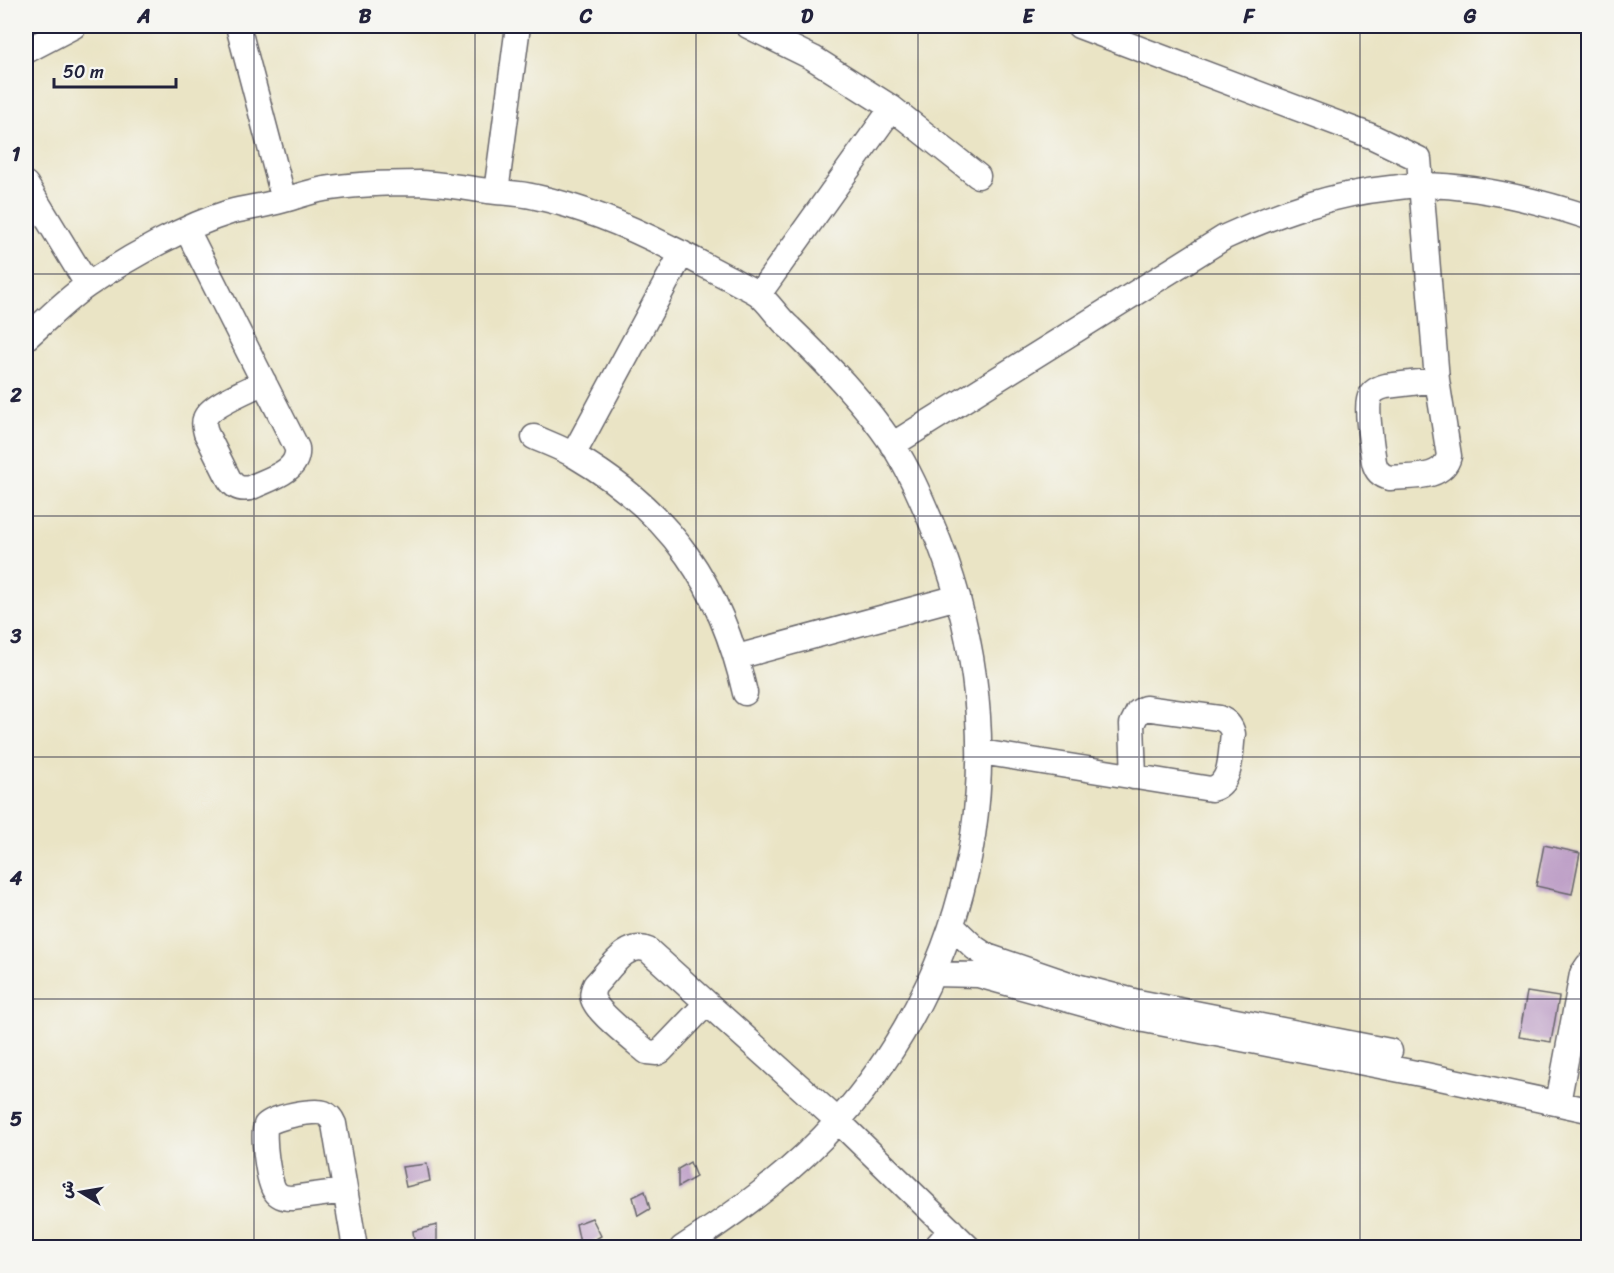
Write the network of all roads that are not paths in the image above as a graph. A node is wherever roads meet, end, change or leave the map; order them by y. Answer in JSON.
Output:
{"nodes":[{"id":1,"x":74,"y":26,"type":"edge"},
{"id":2,"x":238,"y":26,"type":"edge"},
{"id":3,"x":518,"y":26,"type":"edge"},
{"id":4,"x":748,"y":26,"type":"edge"},
{"id":5,"x":1079,"y":26,"type":"edge"},
{"id":6,"x":26,"y":51,"type":"edge"},
{"id":7,"x":892,"y":108,"type":"junction"},
{"id":8,"x":978,"y":176,"type":"dead end"},
{"id":9,"x":26,"y":184,"type":"edge"},
{"id":10,"x":1422,"y":185,"type":"junction"},
{"id":11,"x":496,"y":192,"type":"junction"},
{"id":12,"x":284,"y":200,"type":"junction"},
{"id":13,"x":1588,"y":218,"type":"edge"},
{"id":14,"x":187,"y":230,"type":"junction"},
{"id":15,"x":682,"y":253,"type":"junction"},
{"id":16,"x":87,"y":284,"type":"junction"},
{"id":17,"x":759,"y":294,"type":"junction"},
{"id":18,"x":26,"y":338,"type":"edge"},
{"id":19,"x":1437,"y":380,"type":"junction"},
{"id":20,"x":264,"y":382,"type":"junction"},
{"id":21,"x":534,"y":437,"type":"dead end"},
{"id":22,"x":892,"y":445,"type":"junction"},
{"id":23,"x":573,"y":454,"type":"junction"},
{"id":24,"x":958,"y":597,"type":"junction"},
{"id":25,"x":737,"y":657,"type":"junction"},
{"id":26,"x":745,"y":693,"type":"dead end"},
{"id":27,"x":981,"y":752,"type":"junction"},
{"id":28,"x":1134,"y":777,"type":"junction"},
{"id":29,"x":952,"y":926,"type":"junction"},
{"id":30,"x":1588,"y":965,"type":"edge"},
{"id":31,"x":933,"y":974,"type":"junction"},
{"id":32,"x":1033,"y":981,"type":"junction"},
{"id":33,"x":706,"y":1004,"type":"junction"},
{"id":34,"x":1588,"y":1093,"type":"edge"},
{"id":35,"x":1559,"y":1095,"type":"junction"},
{"id":36,"x":1588,"y":1110,"type":"edge"},
{"id":37,"x":838,"y":1121,"type":"junction"},
{"id":38,"x":345,"y":1191,"type":"dead end"},
{"id":39,"x":943,"y":1239,"type":"edge"},
{"id":40,"x":355,"y":1248,"type":"edge"},
{"id":41,"x":682,"y":1248,"type":"edge"},
{"id":42,"x":969,"y":1248,"type":"edge"}],
"edges":[{"from":1,"to":6,"type":"street"},
{"from":2,"to":12,"type":"street"},
{"from":3,"to":11,"type":"street"},
{"from":4,"to":7,"type":"street"},
{"from":5,"to":10,"type":"street"},
{"from":7,"to":8,"type":"street"},
{"from":7,"to":17,"type":"street"},
{"from":9,"to":16,"type":"street"},
{"from":10,"to":13,"type":"street"},
{"from":10,"to":19,"type":"street"},
{"from":10,"to":22,"type":"street"},
{"from":11,"to":12,"type":"street"},
{"from":11,"to":15,"type":"street"},
{"from":12,"to":14,"type":"street"},
{"from":14,"to":16,"type":"street"},
{"from":14,"to":20,"type":"street"},
{"from":15,"to":17,"type":"street"},
{"from":15,"to":23,"type":"street"},
{"from":16,"to":18,"type":"street"},
{"from":17,"to":22,"type":"street"},
{"from":19,"to":19,"type":"street"},
{"from":20,"to":20,"type":"street"},
{"from":21,"to":23,"type":"street"},
{"from":22,"to":24,"type":"street"},
{"from":23,"to":25,"type":"street"},
{"from":24,"to":25,"type":"street"},
{"from":24,"to":27,"type":"street"},
{"from":25,"to":26,"type":"street"},
{"from":27,"to":28,"type":"street"},
{"from":27,"to":29,"type":"street"},
{"from":28,"to":28,"type":"street"},
{"from":29,"to":31,"type":"street"},
{"from":29,"to":32,"type":"street"},
{"from":30,"to":35,"type":"street"},
{"from":31,"to":32,"type":"street"},
{"from":31,"to":37,"type":"street"},
{"from":32,"to":35,"type":"street"},
{"from":33,"to":33,"type":"street"},
{"from":33,"to":37,"type":"street"},
{"from":34,"to":35,"type":"street"},
{"from":35,"to":36,"type":"street"},
{"from":37,"to":39,"type":"street"},
{"from":37,"to":41,"type":"street"},
{"from":38,"to":40,"type":"street"},
{"from":39,"to":42,"type":"street"}]}
